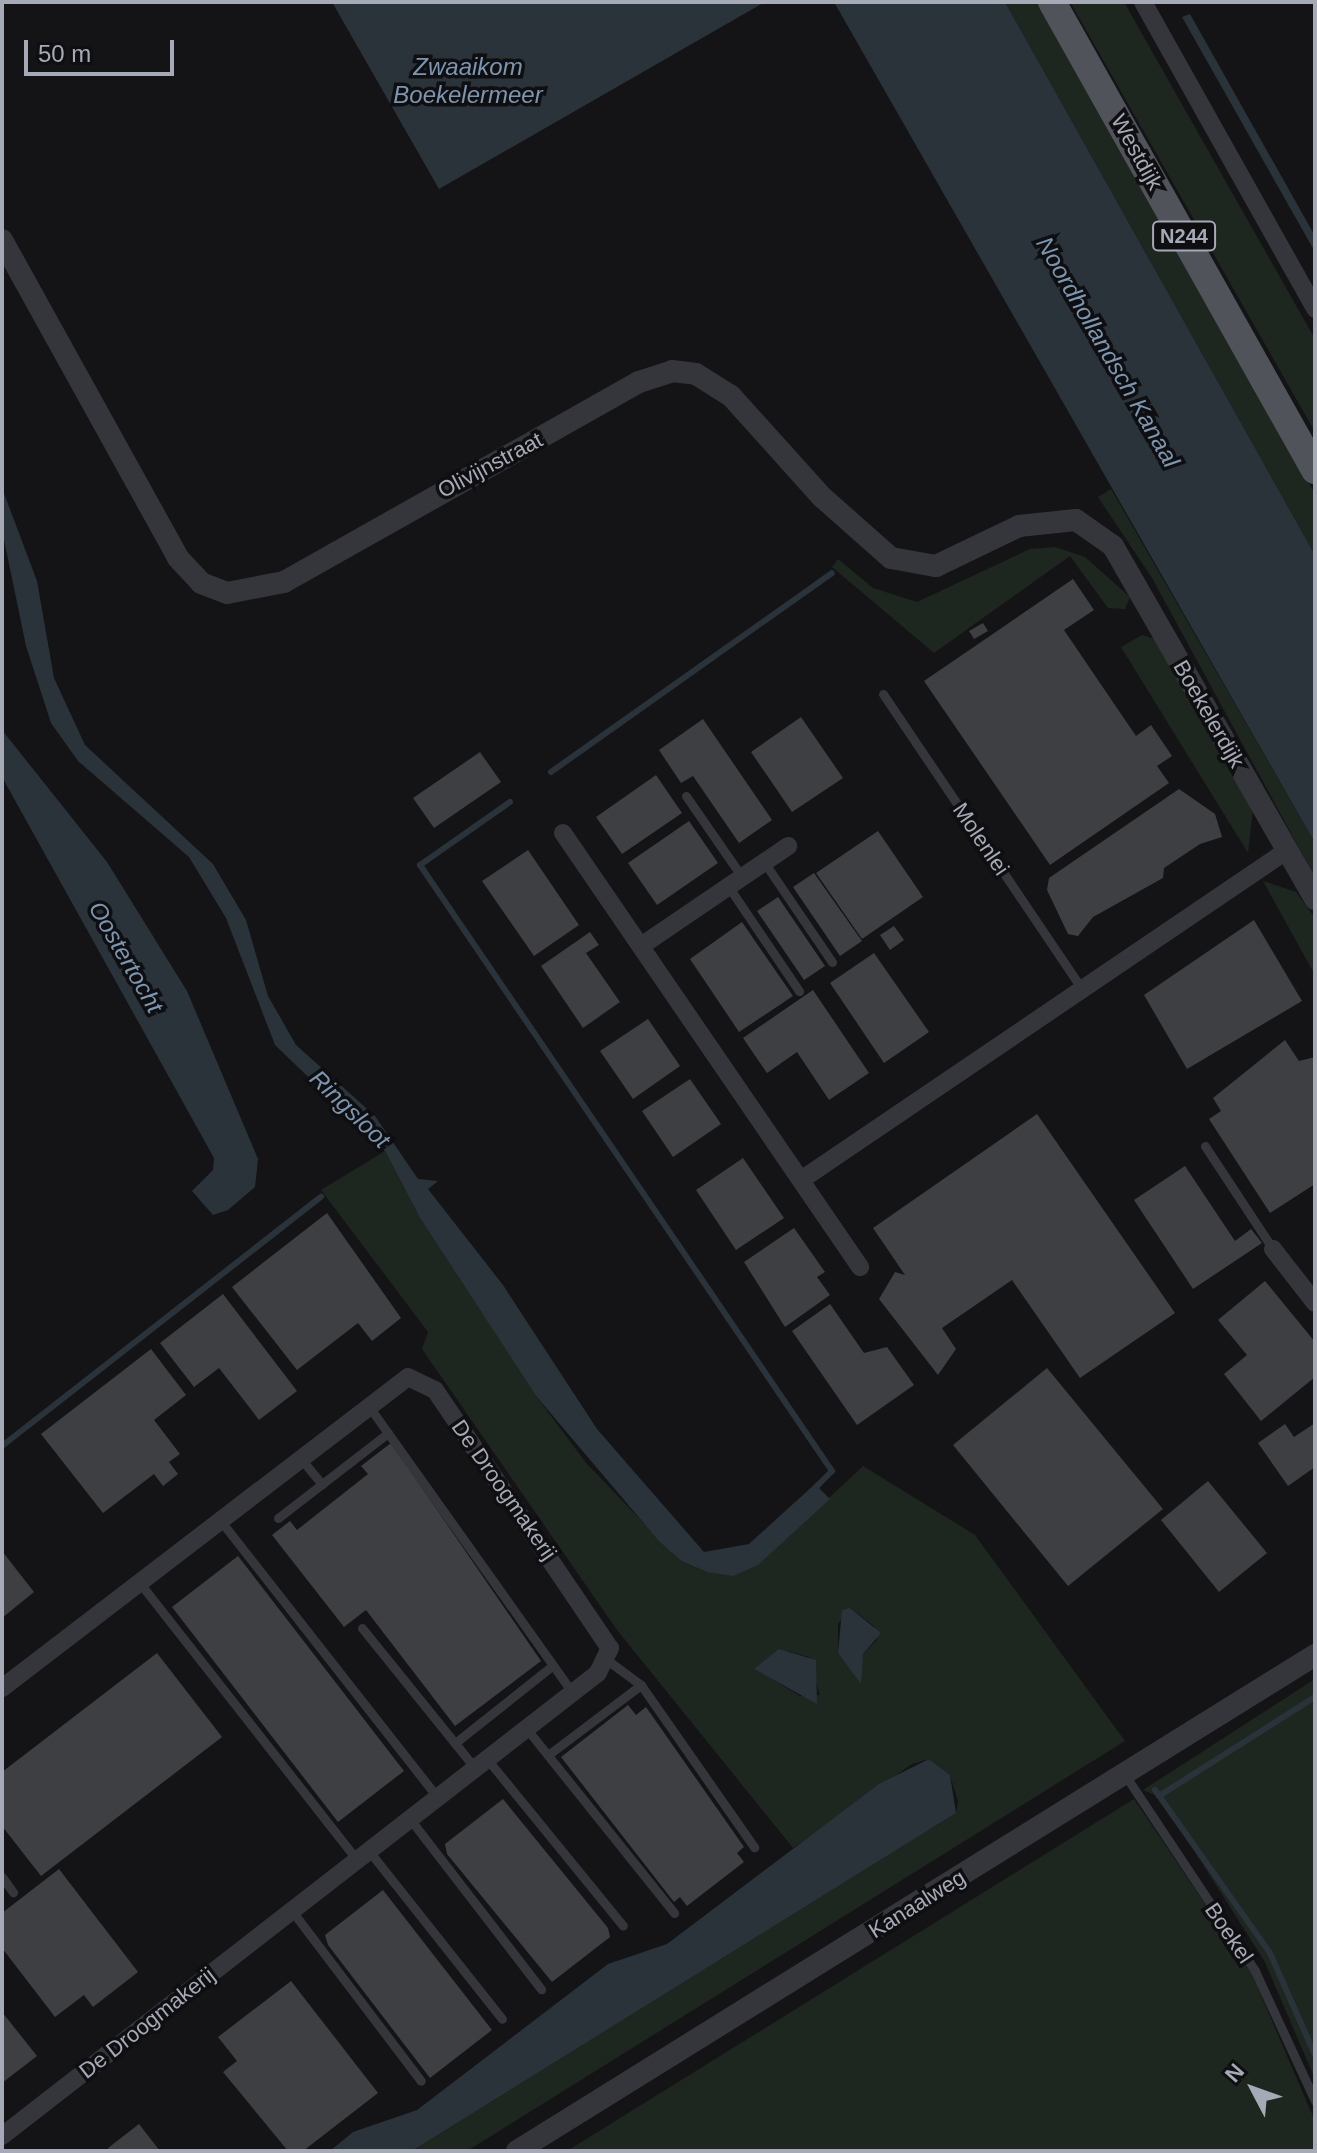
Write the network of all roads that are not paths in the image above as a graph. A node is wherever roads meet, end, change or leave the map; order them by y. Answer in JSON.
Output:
{"nodes":[{"id":1,"x":1052,"y":2,"type":"edge"},
{"id":2,"x":1143,"y":2,"type":"edge"},
{"id":3,"x":2,"y":240,"type":"edge"},
{"id":4,"x":1315,"y":309,"type":"edge"},
{"id":5,"x":1315,"y":470,"type":"edge"},
{"id":6,"x":1099,"y":533,"type":"joint"},
{"id":7,"x":883,"y":694,"type":"dead end"},
{"id":8,"x":686,"y":796,"type":"dead end"},
{"id":9,"x":563,"y":833,"type":"dead end"},
{"id":10,"x":788,"y":846,"type":"dead end"},
{"id":11,"x":1286,"y":851,"type":"junction"},
{"id":12,"x":764,"y":862,"type":"junction"},
{"id":13,"x":735,"y":882,"type":"junction"},
{"id":14,"x":1315,"y":899,"type":"edge"},
{"id":15,"x":641,"y":946,"type":"junction"},
{"id":16,"x":832,"y":962,"type":"dead end"},
{"id":17,"x":1079,"y":985,"type":"junction"},
{"id":18,"x":799,"y":991,"type":"dead end"},
{"id":19,"x":1205,"y":1146,"type":"dead end"},
{"id":20,"x":801,"y":1180,"type":"junction"},
{"id":21,"x":1273,"y":1249,"type":"joint"},
{"id":22,"x":860,"y":1267,"type":"dead end"},
{"id":23,"x":1315,"y":1303,"type":"edge"},
{"id":24,"x":368,"y":1404,"type":"junction"},
{"id":25,"x":388,"y":1433,"type":"junction"},
{"id":26,"x":300,"y":1457,"type":"junction"},
{"id":27,"x":322,"y":1484,"type":"junction"},
{"id":28,"x":278,"y":1518,"type":"dead end"},
{"id":29,"x":219,"y":1520,"type":"junction"},
{"id":30,"x":139,"y":1582,"type":"junction"},
{"id":31,"x":362,"y":1628,"type":"dead end"},
{"id":32,"x":1315,"y":1655,"type":"edge"},
{"id":33,"x":607,"y":1660,"type":"junction"},
{"id":34,"x":553,"y":1665,"type":"junction"},
{"id":35,"x":641,"y":1685,"type":"junction"},
{"id":36,"x":2,"y":1688,"type":"edge"},
{"id":37,"x":572,"y":1692,"type":"junction"},
{"id":38,"x":526,"y":1728,"type":"junction"},
{"id":39,"x":455,"y":1743,"type":"junction"},
{"id":40,"x":548,"y":1755,"type":"junction"},
{"id":41,"x":481,"y":1764,"type":"junction"},
{"id":42,"x":1125,"y":1775,"type":"junction"},
{"id":43,"x":437,"y":1797,"type":"junction"},
{"id":44,"x":410,"y":1819,"type":"junction"},
{"id":45,"x":754,"y":1847,"type":"dead end"},
{"id":46,"x":363,"y":1855,"type":"junction"},
{"id":47,"x":2,"y":1877,"type":"edge"},
{"id":48,"x":13,"y":1892,"type":"dead end"},
{"id":49,"x":292,"y":1911,"type":"junction"},
{"id":50,"x":674,"y":1913,"type":"dead end"},
{"id":51,"x":623,"y":1926,"type":"dead end"},
{"id":52,"x":541,"y":1989,"type":"dead end"},
{"id":53,"x":502,"y":2019,"type":"dead end"},
{"id":54,"x":421,"y":2081,"type":"dead end"},
{"id":55,"x":1315,"y":2101,"type":"edge"},
{"id":56,"x":2,"y":2136,"type":"edge"},
{"id":57,"x":517,"y":2151,"type":"edge"}],
"edges":[{"from":1,"to":5,"type":"main road","name":"Westdijk","number":"N244"},
{"from":2,"to":4,"type":"street"},
{"from":3,"to":6,"type":"street","name":"Olivijnstraat"},
{"from":6,"to":11,"type":"street","name":"Boekelerdijk"},
{"from":7,"to":17,"type":"lane","name":"Molenlei"},
{"from":8,"to":13,"type":"lane"},
{"from":9,"to":15,"type":"street"},
{"from":10,"to":12,"type":"street"},
{"from":11,"to":14,"type":"street","name":"Boekelerdijk"},
{"from":11,"to":17,"type":"street"},
{"from":12,"to":13,"type":"street"},
{"from":12,"to":16,"type":"lane"},
{"from":13,"to":15,"type":"street"},
{"from":13,"to":18,"type":"lane"},
{"from":15,"to":20,"type":"street"},
{"from":17,"to":20,"type":"street"},
{"from":19,"to":21,"type":"lane"},
{"from":20,"to":22,"type":"street"},
{"from":21,"to":23,"type":"street"},
{"from":24,"to":25,"type":"lane"},
{"from":24,"to":26,"type":"street","name":"De Droogmakerij"},
{"from":24,"to":33,"type":"street","name":"De Droogmakerij"},
{"from":25,"to":27,"type":"lane"},
{"from":25,"to":34,"type":"lane"},
{"from":26,"to":27,"type":"lane"},
{"from":26,"to":29,"type":"street","name":"De Droogmakerij"},
{"from":27,"to":28,"type":"lane"},
{"from":29,"to":30,"type":"street","name":"De Droogmakerij"},
{"from":29,"to":43,"type":"lane"},
{"from":30,"to":36,"type":"street","name":"De Droogmakerij"},
{"from":30,"to":46,"type":"lane"},
{"from":31,"to":39,"type":"lane"},
{"from":32,"to":42,"type":"street","name":"Kanaalweg"},
{"from":33,"to":35,"type":"lane"},
{"from":33,"to":37,"type":"street","name":"De Droogmakerij"},
{"from":34,"to":37,"type":"lane"},
{"from":34,"to":39,"type":"lane"},
{"from":35,"to":40,"type":"lane"},
{"from":35,"to":45,"type":"lane"},
{"from":37,"to":38,"type":"street","name":"De Droogmakerij"},
{"from":38,"to":40,"type":"lane"},
{"from":38,"to":41,"type":"street","name":"De Droogmakerij"},
{"from":39,"to":41,"type":"lane"},
{"from":40,"to":50,"type":"lane"},
{"from":41,"to":43,"type":"street","name":"De Droogmakerij"},
{"from":41,"to":51,"type":"lane"},
{"from":42,"to":55,"type":"lane","name":"Boekel"},
{"from":42,"to":57,"type":"street","name":"Kanaalweg"},
{"from":43,"to":44,"type":"street","name":"De Droogmakerij"},
{"from":44,"to":46,"type":"street","name":"De Droogmakerij"},
{"from":44,"to":52,"type":"lane"},
{"from":46,"to":49,"type":"street","name":"De Droogmakerij"},
{"from":46,"to":53,"type":"lane"},
{"from":47,"to":48,"type":"lane"},
{"from":49,"to":54,"type":"lane"},
{"from":49,"to":56,"type":"street","name":"De Droogmakerij"}]}
